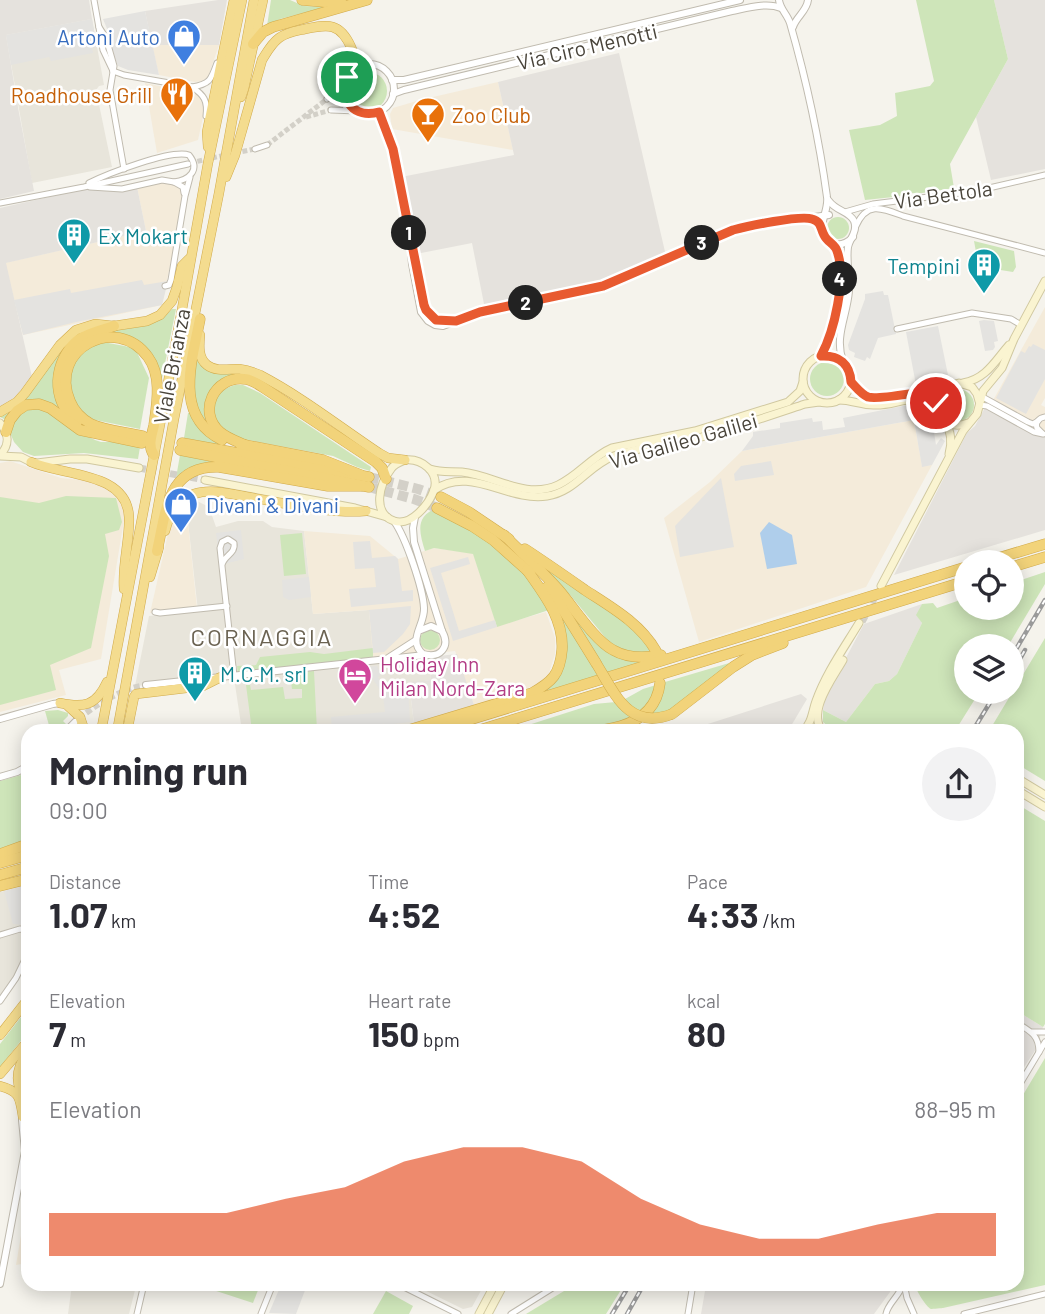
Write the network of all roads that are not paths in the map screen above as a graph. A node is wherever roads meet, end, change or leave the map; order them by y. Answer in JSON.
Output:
{"nodes":[{"id":1,"x":94,"y":0,"type":"edge"},
{"id":2,"x":234,"y":0,"type":"edge"},
{"id":3,"x":242,"y":0,"type":"edge"},
{"id":4,"x":254,"y":0,"type":"edge"},
{"id":5,"x":263,"y":0,"type":"edge"},
{"id":6,"x":302,"y":0,"type":"edge"},
{"id":7,"x":341,"y":0,"type":"edge"},
{"id":8,"x":367,"y":0,"type":"edge"},
{"id":9,"x":740,"y":0,"type":"edge"},
{"id":10,"x":779,"y":0,"type":"edge"},
{"id":11,"x":808,"y":0,"type":"edge"},
{"id":12,"x":781,"y":8,"type":"junction"},
{"id":13,"x":802,"y":13,"type":"junction"},
{"id":14,"x":787,"y":14,"type":"junction"},
{"id":15,"x":792,"y":29,"type":"junction"},
{"id":16,"x":253,"y":44,"type":"junction"},
{"id":17,"x":224,"y":48,"type":"junction"},
{"id":18,"x":113,"y":69,"type":"junction"},
{"id":19,"x":127,"y":75,"type":"junction"},
{"id":20,"x":347,"y":77,"type":"junction"},
{"id":21,"x":392,"y":80,"type":"junction"},
{"id":22,"x":192,"y":87,"type":"junction"},
{"id":23,"x":110,"y":90,"type":"junction"},
{"id":24,"x":393,"y":94,"type":"junction"},
{"id":25,"x":327,"y":99,"type":"tunnel mouth"},
{"id":26,"x":331,"y":110,"type":"tunnel mouth"},
{"id":27,"x":358,"y":111,"type":"junction"},
{"id":28,"x":379,"y":112,"type":"junction"},
{"id":29,"x":232,"y":118,"type":"junction"},
{"id":30,"x":207,"y":132,"type":"junction"},
{"id":31,"x":267,"y":145,"type":"tunnel mouth"},
{"id":32,"x":256,"y":149,"type":"tunnel mouth"},
{"id":33,"x":208,"y":163,"type":"junction"},
{"id":34,"x":188,"y":164,"type":"tunnel mouth"},
{"id":35,"x":124,"y":169,"type":"junction"},
{"id":36,"x":191,"y":175,"type":"junction"},
{"id":37,"x":1045,"y":175,"type":"edge"},
{"id":38,"x":174,"y":182,"type":"junction"},
{"id":39,"x":84,"y":187,"type":"junction"},
{"id":40,"x":219,"y":193,"type":"junction"},
{"id":41,"x":185,"y":197,"type":"junction"},
{"id":42,"x":828,"y":200,"type":"junction"},
{"id":43,"x":0,"y":203,"type":"edge"},
{"id":44,"x":842,"y":212,"type":"junction"},
{"id":45,"x":826,"y":217,"type":"junction"},
{"id":46,"x":805,"y":218,"type":"junction"},
{"id":47,"x":822,"y":228,"type":"junction"},
{"id":48,"x":855,"y":229,"type":"junction"},
{"id":49,"x":853,"y":237,"type":"junction"},
{"id":50,"x":831,"y":243,"type":"junction"},
{"id":51,"x":1045,"y":253,"type":"edge"},
{"id":52,"x":191,"y":257,"type":"junction"},
{"id":53,"x":1045,"y":281,"type":"edge"},
{"id":54,"x":202,"y":284,"type":"junction"},
{"id":55,"x":165,"y":286,"type":"dead end"},
{"id":56,"x":200,"y":319,"type":"junction"},
{"id":57,"x":1021,"y":325,"type":"junction"},
{"id":58,"x":114,"y":326,"type":"junction"},
{"id":59,"x":897,"y":329,"type":"dead end"},
{"id":60,"x":1014,"y":339,"type":"junction"},
{"id":61,"x":821,"y":356,"type":"junction"},
{"id":62,"x":843,"y":361,"type":"junction"},
{"id":63,"x":803,"y":382,"type":"junction"},
{"id":64,"x":851,"y":382,"type":"junction"},
{"id":65,"x":958,"y":383,"type":"junction"},
{"id":66,"x":947,"y":386,"type":"junction"},
{"id":67,"x":979,"y":399,"type":"junction"},
{"id":68,"x":838,"y":400,"type":"junction"},
{"id":69,"x":819,"y":402,"type":"junction"},
{"id":70,"x":0,"y":412,"type":"edge"},
{"id":71,"x":938,"y":412,"type":"junction"},
{"id":72,"x":1045,"y":417,"type":"edge"},
{"id":73,"x":944,"y":421,"type":"junction"},
{"id":74,"x":1038,"y":421,"type":"junction"},
{"id":75,"x":969,"y":423,"type":"junction"},
{"id":76,"x":88,"y":430,"type":"junction"},
{"id":77,"x":5,"y":432,"type":"edge"},
{"id":78,"x":1044,"y":433,"type":"edge"},
{"id":79,"x":245,"y":445,"type":"junction"},
{"id":80,"x":181,"y":447,"type":"dead end"},
{"id":81,"x":153,"y":455,"type":"junction"},
{"id":82,"x":0,"y":456,"type":"edge"},
{"id":83,"x":21,"y":457,"type":"junction"},
{"id":84,"x":948,"y":459,"type":"junction"},
{"id":85,"x":405,"y":460,"type":"junction"},
{"id":86,"x":31,"y":462,"type":"junction"},
{"id":87,"x":139,"y":468,"type":"tunnel mouth"},
{"id":88,"x":430,"y":469,"type":"junction"},
{"id":89,"x":205,"y":480,"type":"tunnel mouth"},
{"id":90,"x":386,"y":480,"type":"junction"},
{"id":91,"x":365,"y":481,"type":"junction"},
{"id":92,"x":379,"y":498,"type":"junction"},
{"id":93,"x":437,"y":499,"type":"junction"},
{"id":94,"x":355,"y":508,"type":"junction"},
{"id":95,"x":366,"y":511,"type":"junction"},
{"id":96,"x":415,"y":517,"type":"junction"},
{"id":97,"x":390,"y":519,"type":"junction"},
{"id":98,"x":504,"y":535,"type":"junction"},
{"id":99,"x":1045,"y":544,"type":"edge"},
{"id":100,"x":1024,"y":550,"type":"edge"},
{"id":101,"x":157,"y":551,"type":"junction"},
{"id":102,"x":1045,"y":556,"type":"edge"},
{"id":103,"x":1024,"y":563,"type":"edge"},
{"id":104,"x":222,"y":565,"type":"dead end"},
{"id":105,"x":527,"y":570,"type":"junction"},
{"id":106,"x":954,"y":572,"type":"edge"},
{"id":107,"x":954,"y":585,"type":"edge"},
{"id":108,"x":881,"y":586,"type":"tunnel mouth"},
{"id":109,"x":126,"y":604,"type":"junction"},
{"id":110,"x":140,"y":605,"type":"junction"},
{"id":111,"x":227,"y":606,"type":"junction"},
{"id":112,"x":823,"y":611,"type":"junction"},
{"id":113,"x":155,"y":612,"type":"dead end"},
{"id":114,"x":814,"y":627,"type":"junction"},
{"id":115,"x":419,"y":631,"type":"junction"},
{"id":116,"x":442,"y":631,"type":"junction"},
{"id":117,"x":415,"y":640,"type":"junction"},
{"id":118,"x":656,"y":651,"type":"dead end"},
{"id":119,"x":427,"y":655,"type":"junction"},
{"id":120,"x":383,"y":660,"type":"junction"},
{"id":121,"x":113,"y":671,"type":"junction"},
{"id":122,"x":234,"y":676,"type":"junction"},
{"id":123,"x":221,"y":677,"type":"junction"},
{"id":124,"x":660,"y":683,"type":"dead end"},
{"id":125,"x":146,"y":685,"type":"tunnel mouth"},
{"id":126,"x":60,"y":703,"type":"junction"},
{"id":127,"x":0,"y":719,"type":"edge"},
{"id":128,"x":83,"y":724,"type":"edge"},
{"id":129,"x":103,"y":724,"type":"edge"},
{"id":130,"x":118,"y":724,"type":"edge"},
{"id":131,"x":129,"y":724,"type":"edge"},
{"id":132,"x":429,"y":724,"type":"edge"},
{"id":133,"x":456,"y":724,"type":"edge"},
{"id":134,"x":498,"y":724,"type":"edge"},
{"id":135,"x":626,"y":724,"type":"edge"},
{"id":136,"x":809,"y":724,"type":"edge"},
{"id":137,"x":819,"y":724,"type":"edge"},
{"id":138,"x":21,"y":770,"type":"edge"},
{"id":139,"x":0,"y":777,"type":"edge"},
{"id":140,"x":1024,"y":782,"type":"edge"},
{"id":141,"x":1024,"y":794,"type":"edge"},
{"id":142,"x":1045,"y":795,"type":"edge"},
{"id":143,"x":1045,"y":807,"type":"edge"},
{"id":144,"x":21,"y":846,"type":"edge"},
{"id":145,"x":0,"y":854,"type":"edge"},
{"id":146,"x":21,"y":857,"type":"edge"},
{"id":147,"x":0,"y":863,"type":"edge"},
{"id":148,"x":21,"y":869,"type":"edge"},
{"id":149,"x":0,"y":875,"type":"edge"},
{"id":150,"x":21,"y":881,"type":"edge"},
{"id":151,"x":0,"y":886,"type":"edge"},
{"id":152,"x":21,"y":929,"type":"edge"},
{"id":153,"x":0,"y":935,"type":"edge"},
{"id":154,"x":21,"y":968,"type":"edge"},
{"id":155,"x":0,"y":1001,"type":"edge"},
{"id":156,"x":21,"y":1008,"type":"edge"},
{"id":157,"x":1024,"y":1027,"type":"edge"},
{"id":158,"x":1032,"y":1032,"type":"junction"},
{"id":159,"x":1045,"y":1032,"type":"edge"},
{"id":160,"x":0,"y":1035,"type":"edge"},
{"id":161,"x":1045,"y":1042,"type":"edge"},
{"id":162,"x":21,"y":1049,"type":"edge"},
{"id":163,"x":1039,"y":1052,"type":"junction"},
{"id":164,"x":21,"y":1060,"type":"edge"},
{"id":165,"x":0,"y":1073,"type":"edge"},
{"id":166,"x":1024,"y":1077,"type":"edge"},
{"id":167,"x":0,"y":1086,"type":"edge"},
{"id":168,"x":21,"y":1091,"type":"edge"},
{"id":169,"x":21,"y":1104,"type":"edge"},
{"id":170,"x":21,"y":1179,"type":"edge"},
{"id":171,"x":0,"y":1284,"type":"edge"},
{"id":172,"x":142,"y":1291,"type":"edge"},
{"id":173,"x":270,"y":1291,"type":"edge"},
{"id":174,"x":412,"y":1291,"type":"edge"},
{"id":175,"x":491,"y":1291,"type":"edge"},
{"id":176,"x":500,"y":1291,"type":"edge"},
{"id":177,"x":548,"y":1291,"type":"edge"},
{"id":178,"x":692,"y":1291,"type":"edge"},
{"id":179,"x":900,"y":1291,"type":"edge"},
{"id":180,"x":905,"y":1291,"type":"edge"},
{"id":181,"x":1045,"y":1294,"type":"edge"},
{"id":182,"x":894,"y":1302,"type":"junction"},
{"id":183,"x":914,"y":1311,"type":"edge"},
{"id":184,"x":137,"y":1314,"type":"edge"},
{"id":185,"x":261,"y":1314,"type":"edge"},
{"id":186,"x":458,"y":1314,"type":"edge"},
{"id":187,"x":479,"y":1314,"type":"edge"},
{"id":188,"x":488,"y":1314,"type":"edge"},
{"id":189,"x":511,"y":1314,"type":"edge"},
{"id":190,"x":688,"y":1314,"type":"edge"},
{"id":191,"x":885,"y":1314,"type":"edge"},
{"id":192,"x":964,"y":1314,"type":"edge"}],
"edges":[{"from":1,"to":18,"type":"street"},
{"from":2,"to":17,"type":"highway"},
{"from":3,"to":33,"type":"highway","name":"Viale Brianza"},
{"from":4,"to":29,"type":"highway","name":"Viale Brianza"},
{"from":5,"to":16,"type":"highway"},
{"from":6,"to":7,"type":"highway"},
{"from":8,"to":16,"type":"highway"},
{"from":9,"to":21,"type":"street","name":"Via Ciro Menotti"},
{"from":10,"to":12,"type":"street"},
{"from":11,"to":13,"type":"street"},
{"from":12,"to":14,"type":"street"},
{"from":12,"to":24,"type":"street","name":"Via Ciro Menotti"},
{"from":13,"to":14,"type":"street"},
{"from":13,"to":15,"type":"street"},
{"from":14,"to":15,"type":"street"},
{"from":15,"to":42,"type":"street"},
{"from":16,"to":29,"type":"highway"},
{"from":17,"to":22,"type":"street"},
{"from":17,"to":30,"type":"highway"},
{"from":18,"to":19,"type":"street"},
{"from":18,"to":23,"type":"street"},
{"from":19,"to":22,"type":"street"},
{"from":19,"to":23,"type":"street"},
{"from":20,"to":21,"type":"street"},
{"from":20,"to":25,"type":"street"},
{"from":20,"to":27,"type":"street"},
{"from":20,"to":40,"type":"highway"},
{"from":21,"to":24,"type":"street"},
{"from":22,"to":30,"type":"street"},
{"from":23,"to":35,"type":"street"},
{"from":24,"to":28,"type":"street"},
{"from":26,"to":27,"type":"street"},
{"from":27,"to":28,"type":"street"},
{"from":28,"to":46,"type":"street"},
{"from":29,"to":40,"type":"highway","name":"Viale Brianza"},
{"from":30,"to":33,"type":"highway"},
{"from":31,"to":32,"type":"street"},
{"from":33,"to":52,"type":"highway","name":"Viale Brianza"},
{"from":34,"to":39,"type":"street"},
{"from":35,"to":36,"type":"street"},
{"from":35,"to":39,"type":"street"},
{"from":36,"to":38,"type":"street"},
{"from":36,"to":41,"type":"street"},
{"from":37,"to":44,"type":"street","name":"Via Bettola"},
{"from":38,"to":39,"type":"street"},
{"from":38,"to":41,"type":"street"},
{"from":39,"to":43,"type":"street"},
{"from":40,"to":54,"type":"highway","name":"Viale Brianza"},
{"from":41,"to":55,"type":"street"},
{"from":42,"to":44,"type":"street"},
{"from":42,"to":45,"type":"street"},
{"from":44,"to":45,"type":"street"},
{"from":44,"to":48,"type":"street"},
{"from":45,"to":46,"type":"street"},
{"from":45,"to":47,"type":"street"},
{"from":46,"to":47,"type":"street"},
{"from":47,"to":50,"type":"street"},
{"from":48,"to":49,"type":"street"},
{"from":48,"to":51,"type":"street"},
{"from":49,"to":50,"type":"street"},
{"from":49,"to":62,"type":"street"},
{"from":50,"to":61,"type":"street"},
{"from":52,"to":58,"type":"highway"},
{"from":52,"to":81,"type":"highway","name":"Viale Brianza"},
{"from":53,"to":57,"type":"main road"},
{"from":54,"to":56,"type":"highway"},
{"from":54,"to":110,"type":"highway","name":"Viale Brianza"},
{"from":56,"to":79,"type":"highway"},
{"from":56,"to":85,"type":"highway"},
{"from":57,"to":59,"type":"street"},
{"from":57,"to":60,"type":"main road"},
{"from":58,"to":70,"type":"highway"},
{"from":58,"to":76,"type":"highway"},
{"from":60,"to":65,"type":"main road"},
{"from":60,"to":67,"type":"main road"},
{"from":61,"to":62,"type":"main road"},
{"from":61,"to":63,"type":"main road"},
{"from":62,"to":64,"type":"main road"},
{"from":63,"to":69,"type":"main road"},
{"from":63,"to":88,"type":"main road","name":"Via Galileo Galilei"},
{"from":64,"to":66,"type":"main road"},
{"from":64,"to":68,"type":"main road"},
{"from":65,"to":66,"type":"main road"},
{"from":65,"to":67,"type":"main road"},
{"from":66,"to":71,"type":"main road"},
{"from":67,"to":74,"type":"street"},
{"from":67,"to":75,"type":"main road"},
{"from":67,"to":78,"type":"street"},
{"from":68,"to":69,"type":"main road"},
{"from":68,"to":71,"type":"main road"},
{"from":69,"to":93,"type":"main road","name":"Via Galileo Galilei"},
{"from":71,"to":73,"type":"main road"},
{"from":72,"to":74,"type":"street"},
{"from":73,"to":75,"type":"main road"},
{"from":73,"to":84,"type":"main road"},
{"from":74,"to":78,"type":"street"},
{"from":75,"to":84,"type":"main road"},
{"from":76,"to":77,"type":"highway"},
{"from":76,"to":81,"type":"highway"},
{"from":77,"to":82,"type":"main road"},
{"from":77,"to":83,"type":"main road"},
{"from":79,"to":90,"type":"highway"},
{"from":79,"to":91,"type":"highway"},
{"from":80,"to":91,"type":"highway"},
{"from":81,"to":109,"type":"highway","name":"Viale Brianza"},
{"from":82,"to":83,"type":"main road"},
{"from":83,"to":86,"type":"main road"},
{"from":84,"to":108,"type":"main road"},
{"from":85,"to":88,"type":"main road"},
{"from":85,"to":90,"type":"main road"},
{"from":86,"to":87,"type":"main road"},
{"from":86,"to":109,"type":"highway"},
{"from":88,"to":93,"type":"main road"},
{"from":89,"to":94,"type":"main road"},
{"from":90,"to":92,"type":"main road"},
{"from":91,"to":101,"type":"highway"},
{"from":92,"to":94,"type":"main road"},
{"from":92,"to":97,"type":"main road"},
{"from":93,"to":96,"type":"main road"},
{"from":93,"to":98,"type":"highway"},
{"from":93,"to":105,"type":"highway"},
{"from":94,"to":95,"type":"main road"},
{"from":95,"to":97,"type":"main road"},
{"from":95,"to":101,"type":"highway"},
{"from":96,"to":97,"type":"main road"},
{"from":96,"to":116,"type":"street"},
{"from":97,"to":115,"type":"street"},
{"from":98,"to":112,"type":"highway"},
{"from":98,"to":118,"type":"highway"},
{"from":99,"to":100,"type":"highway"},
{"from":101,"to":110,"type":"highway"},
{"from":102,"to":103,"type":"highway"},
{"from":104,"to":111,"type":"street"},
{"from":105,"to":114,"type":"highway","bridge":true},
{"from":105,"to":132,"type":"highway"},
{"from":106,"to":112,"type":"highway"},
{"from":107,"to":114,"type":"highway"},
{"from":109,"to":121,"type":"highway","name":"Viale Brianza"},
{"from":110,"to":130,"type":"highway","name":"Viale Brianza"},
{"from":111,"to":113,"type":"street"},
{"from":111,"to":122,"type":"street"},
{"from":112,"to":133,"type":"highway"},
{"from":114,"to":134,"type":"highway"},
{"from":115,"to":116,"type":"street"},
{"from":115,"to":117,"type":"street"},
{"from":116,"to":119,"type":"street"},
{"from":117,"to":119,"type":"street"},
{"from":117,"to":120,"type":"street"},
{"from":119,"to":120,"type":"street"},
{"from":120,"to":122,"type":"street"},
{"from":121,"to":126,"type":"highway"},
{"from":121,"to":129,"type":"highway","name":"Viale Brianza"},
{"from":122,"to":123,"type":"street"},
{"from":123,"to":125,"type":"street"},
{"from":123,"to":131,"type":"highway"},
{"from":124,"to":135,"type":"highway"},
{"from":126,"to":127,"type":"street"},
{"from":126,"to":128,"type":"highway"},
{"from":136,"to":137,"type":"main road"},
{"from":138,"to":139,"type":"street"},
{"from":140,"to":142,"type":"main road"},
{"from":141,"to":143,"type":"main road"},
{"from":144,"to":145,"type":"highway"},
{"from":146,"to":147,"type":"highway"},
{"from":148,"to":149,"type":"highway"},
{"from":150,"to":151,"type":"highway"},
{"from":152,"to":153,"type":"street"},
{"from":154,"to":155,"type":"street"},
{"from":156,"to":160,"type":"highway"},
{"from":157,"to":158,"type":"street"},
{"from":158,"to":159,"type":"street"},
{"from":158,"to":163,"type":"street"},
{"from":161,"to":163,"type":"street"},
{"from":162,"to":165,"type":"highway"},
{"from":163,"to":166,"type":"street"},
{"from":164,"to":168,"type":"highway"},
{"from":167,"to":169,"type":"highway"},
{"from":170,"to":171,"type":"street"},
{"from":172,"to":184,"type":"street"},
{"from":173,"to":185,"type":"street"},
{"from":174,"to":186,"type":"street"},
{"from":175,"to":187,"type":"main road"},
{"from":176,"to":188,"type":"main road"},
{"from":177,"to":189,"type":"street"},
{"from":178,"to":190,"type":"street"},
{"from":179,"to":182,"type":"street"},
{"from":180,"to":183,"type":"street"},
{"from":181,"to":192,"type":"street"},
{"from":182,"to":183,"type":"street"},
{"from":182,"to":191,"type":"street"}]}
